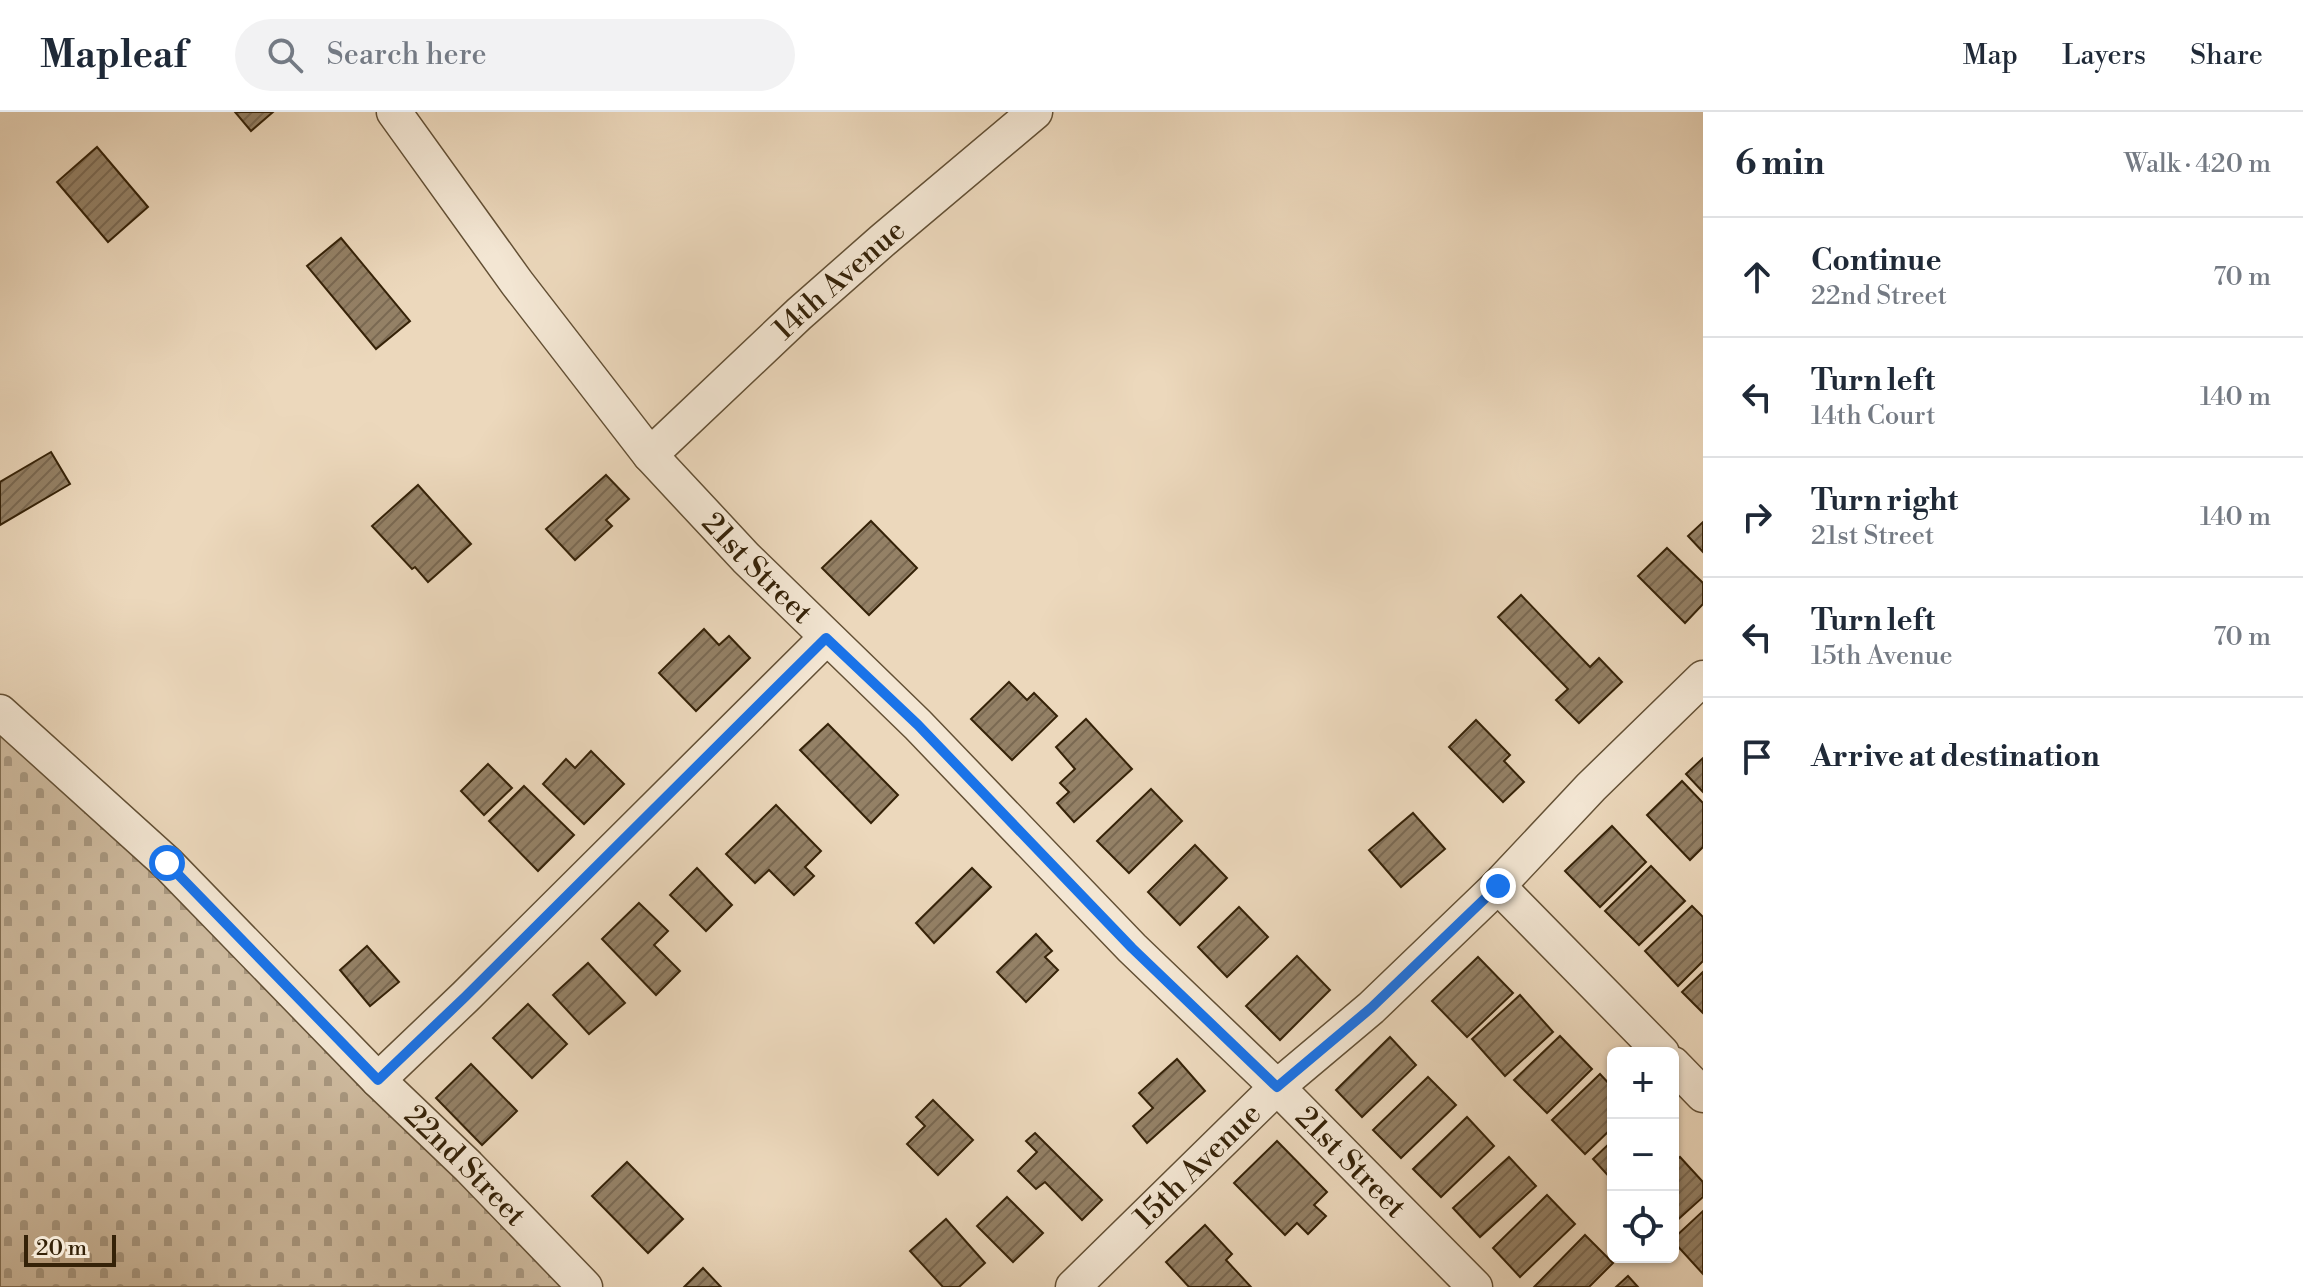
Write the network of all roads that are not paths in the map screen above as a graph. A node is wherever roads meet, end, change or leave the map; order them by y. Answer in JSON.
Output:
{"nodes":[{"id":1,"x":394,"y":112,"type":"edge"},
{"id":2,"x":1035,"y":112,"type":"edge"},
{"id":3,"x":650,"y":455,"type":"junction"},
{"id":4,"x":826,"y":638,"type":"junction"},
{"id":5,"x":1703,"y":678,"type":"edge"},
{"id":6,"x":0,"y":712,"type":"edge"},
{"id":7,"x":1498,"y":886,"type":"junction"},
{"id":8,"x":1656,"y":1047,"type":"edge"},
{"id":9,"x":1679,"y":1070,"type":"edge"},
{"id":10,"x":378,"y":1080,"type":"junction"},
{"id":11,"x":1277,"y":1087,"type":"junction"},
{"id":12,"x":1703,"y":1095,"type":"edge"},
{"id":13,"x":585,"y":1287,"type":"edge"},
{"id":14,"x":1073,"y":1287,"type":"edge"},
{"id":15,"x":1475,"y":1287,"type":"edge"}],
"edges":[{"from":1,"to":3,"type":"street","name":"21st Street"},
{"from":2,"to":3,"type":"street","name":"14th Avenue"},
{"from":3,"to":4,"type":"street","name":"21st Street"},
{"from":4,"to":10,"type":"street"},
{"from":4,"to":11,"type":"street","name":"21st Street"},
{"from":5,"to":7,"type":"street","name":"15th Avenue"},
{"from":6,"to":10,"type":"street","name":"22nd Street"},
{"from":7,"to":8,"type":"street"},
{"from":7,"to":11,"type":"street","name":"15th Avenue"},
{"from":9,"to":12,"type":"street"},
{"from":10,"to":13,"type":"street","name":"22nd Street"},
{"from":11,"to":14,"type":"street","name":"15th Avenue"},
{"from":11,"to":15,"type":"street","name":"21st Street"}]}
